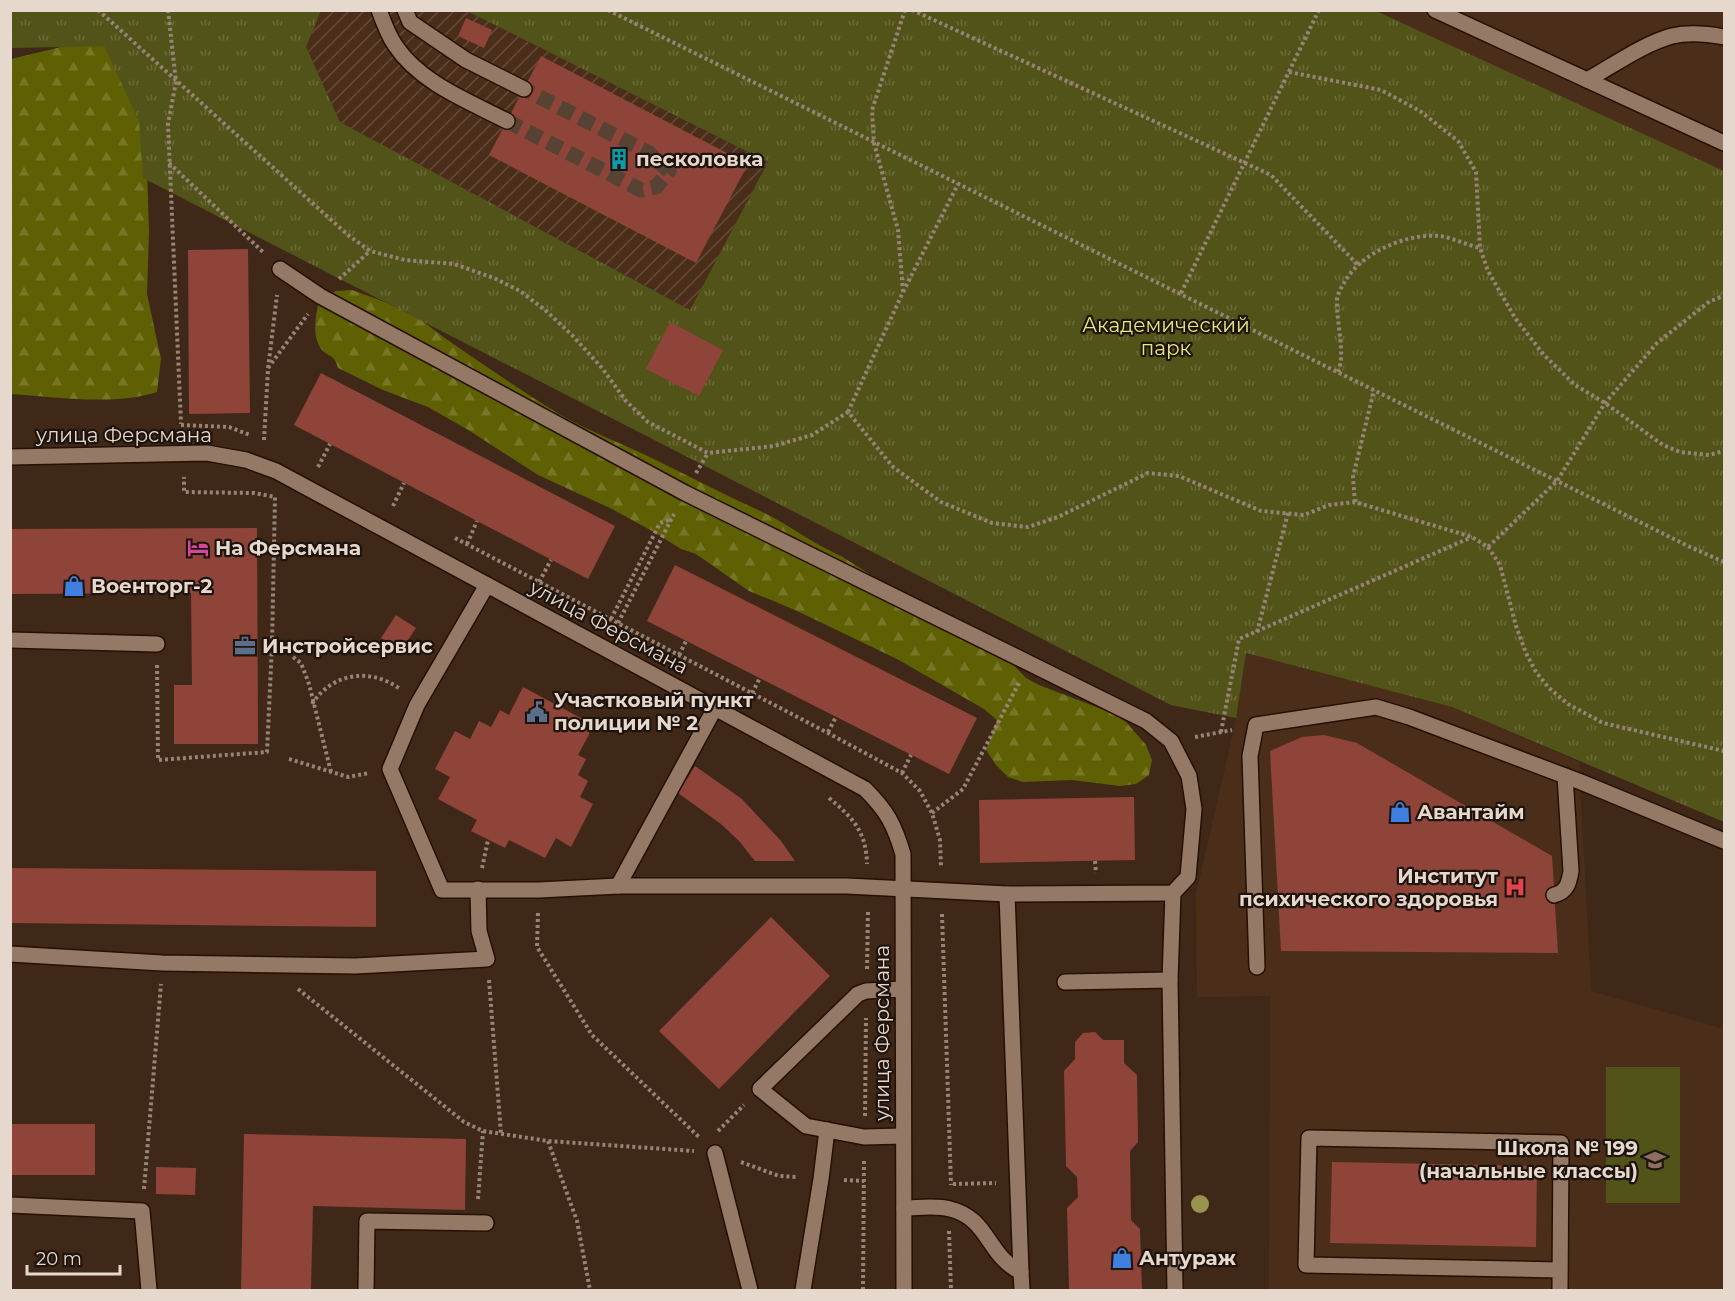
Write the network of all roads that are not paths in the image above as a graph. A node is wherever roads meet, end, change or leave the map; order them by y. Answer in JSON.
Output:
{"nodes":[{"id":1,"x":379,"y":10,"type":"edge"},
{"id":2,"x":405,"y":10,"type":"edge"},
{"id":3,"x":1435,"y":10,"type":"edge"},
{"id":4,"x":1725,"y":37,"type":"edge"},
{"id":5,"x":1587,"y":80,"type":"junction"},
{"id":6,"x":524,"y":89,"type":"tunnel mouth"},
{"id":7,"x":507,"y":121,"type":"tunnel mouth"},
{"id":8,"x":1725,"y":143,"type":"edge"},
{"id":9,"x":280,"y":268,"type":"road end"},
{"id":10,"x":10,"y":457,"type":"edge"},
{"id":11,"x":487,"y":585,"type":"junction"},
{"id":12,"x":10,"y":640,"type":"edge"},
{"id":13,"x":157,"y":644,"type":"road end"},
{"id":14,"x":715,"y":708,"type":"junction"},
{"id":15,"x":1565,"y":776,"type":"junction"},
{"id":16,"x":1725,"y":841,"type":"edge"},
{"id":17,"x":618,"y":886,"type":"junction"},
{"id":18,"x":903,"y":888,"type":"junction"},
{"id":19,"x":477,"y":890,"type":"junction"},
{"id":20,"x":1173,"y":893,"type":"junction"},
{"id":21,"x":1007,"y":894,"type":"junction"},
{"id":22,"x":1554,"y":895,"type":"dead end"},
{"id":23,"x":10,"y":954,"type":"edge"},
{"id":24,"x":1257,"y":967,"type":"dead end"},
{"id":25,"x":1170,"y":980,"type":"junction"},
{"id":26,"x":1065,"y":982,"type":"dead end"},
{"id":27,"x":903,"y":989,"type":"junction"},
{"id":28,"x":826,"y":1130,"type":"junction"},
{"id":29,"x":903,"y":1136,"type":"junction"},
{"id":30,"x":710,"y":1148,"type":"road end"},
{"id":31,"x":10,"y":1205,"type":"edge"},
{"id":32,"x":904,"y":1208,"type":"junction"},
{"id":33,"x":482,"y":1223,"type":"road end"},
{"id":34,"x":1559,"y":1270,"type":"junction"},
{"id":35,"x":1021,"y":1272,"type":"junction"},
{"id":36,"x":149,"y":1290,"type":"edge"},
{"id":37,"x":366,"y":1290,"type":"edge"},
{"id":38,"x":750,"y":1290,"type":"edge"},
{"id":39,"x":802,"y":1290,"type":"edge"},
{"id":40,"x":904,"y":1290,"type":"edge"},
{"id":41,"x":1022,"y":1290,"type":"edge"},
{"id":42,"x":1175,"y":1290,"type":"edge"},
{"id":43,"x":1560,"y":1290,"type":"edge"}],
"edges":[{"from":1,"to":7,"type":"street"},
{"from":2,"to":6,"type":"street"},
{"from":3,"to":5,"type":"street"},
{"from":4,"to":5,"type":"street"},
{"from":5,"to":8,"type":"street"},
{"from":9,"to":20,"type":"street"},
{"from":10,"to":11,"type":"street","name":"улица Ферсмана"},
{"from":11,"to":14,"type":"street","name":"улица Ферсмана"},
{"from":11,"to":19,"type":"street"},
{"from":12,"to":13,"type":"street"},
{"from":14,"to":17,"type":"street"},
{"from":14,"to":18,"type":"street","name":"улица Ферсмана"},
{"from":15,"to":16,"type":"street"},
{"from":15,"to":22,"type":"street"},
{"from":15,"to":24,"type":"street"},
{"from":17,"to":18,"type":"street"},
{"from":17,"to":19,"type":"street"},
{"from":18,"to":21,"type":"street"},
{"from":18,"to":27,"type":"street","name":"улица Ферсмана"},
{"from":19,"to":23,"type":"street"},
{"from":20,"to":21,"type":"street"},
{"from":20,"to":25,"type":"street"},
{"from":21,"to":35,"type":"street"},
{"from":25,"to":26,"type":"street"},
{"from":25,"to":42,"type":"street"},
{"from":27,"to":28,"type":"street"},
{"from":27,"to":29,"type":"street","name":"улица Ферсмана"},
{"from":28,"to":29,"type":"street"},
{"from":28,"to":39,"type":"street"},
{"from":29,"to":32,"type":"street","name":"улица Ферсмана"},
{"from":30,"to":38,"type":"street"},
{"from":31,"to":36,"type":"street"},
{"from":32,"to":35,"type":"street"},
{"from":32,"to":40,"type":"street","name":"улица Ферсмана"},
{"from":33,"to":37,"type":"street"},
{"from":34,"to":34,"type":"street"},
{"from":34,"to":43,"type":"street"},
{"from":35,"to":41,"type":"street"}]}
